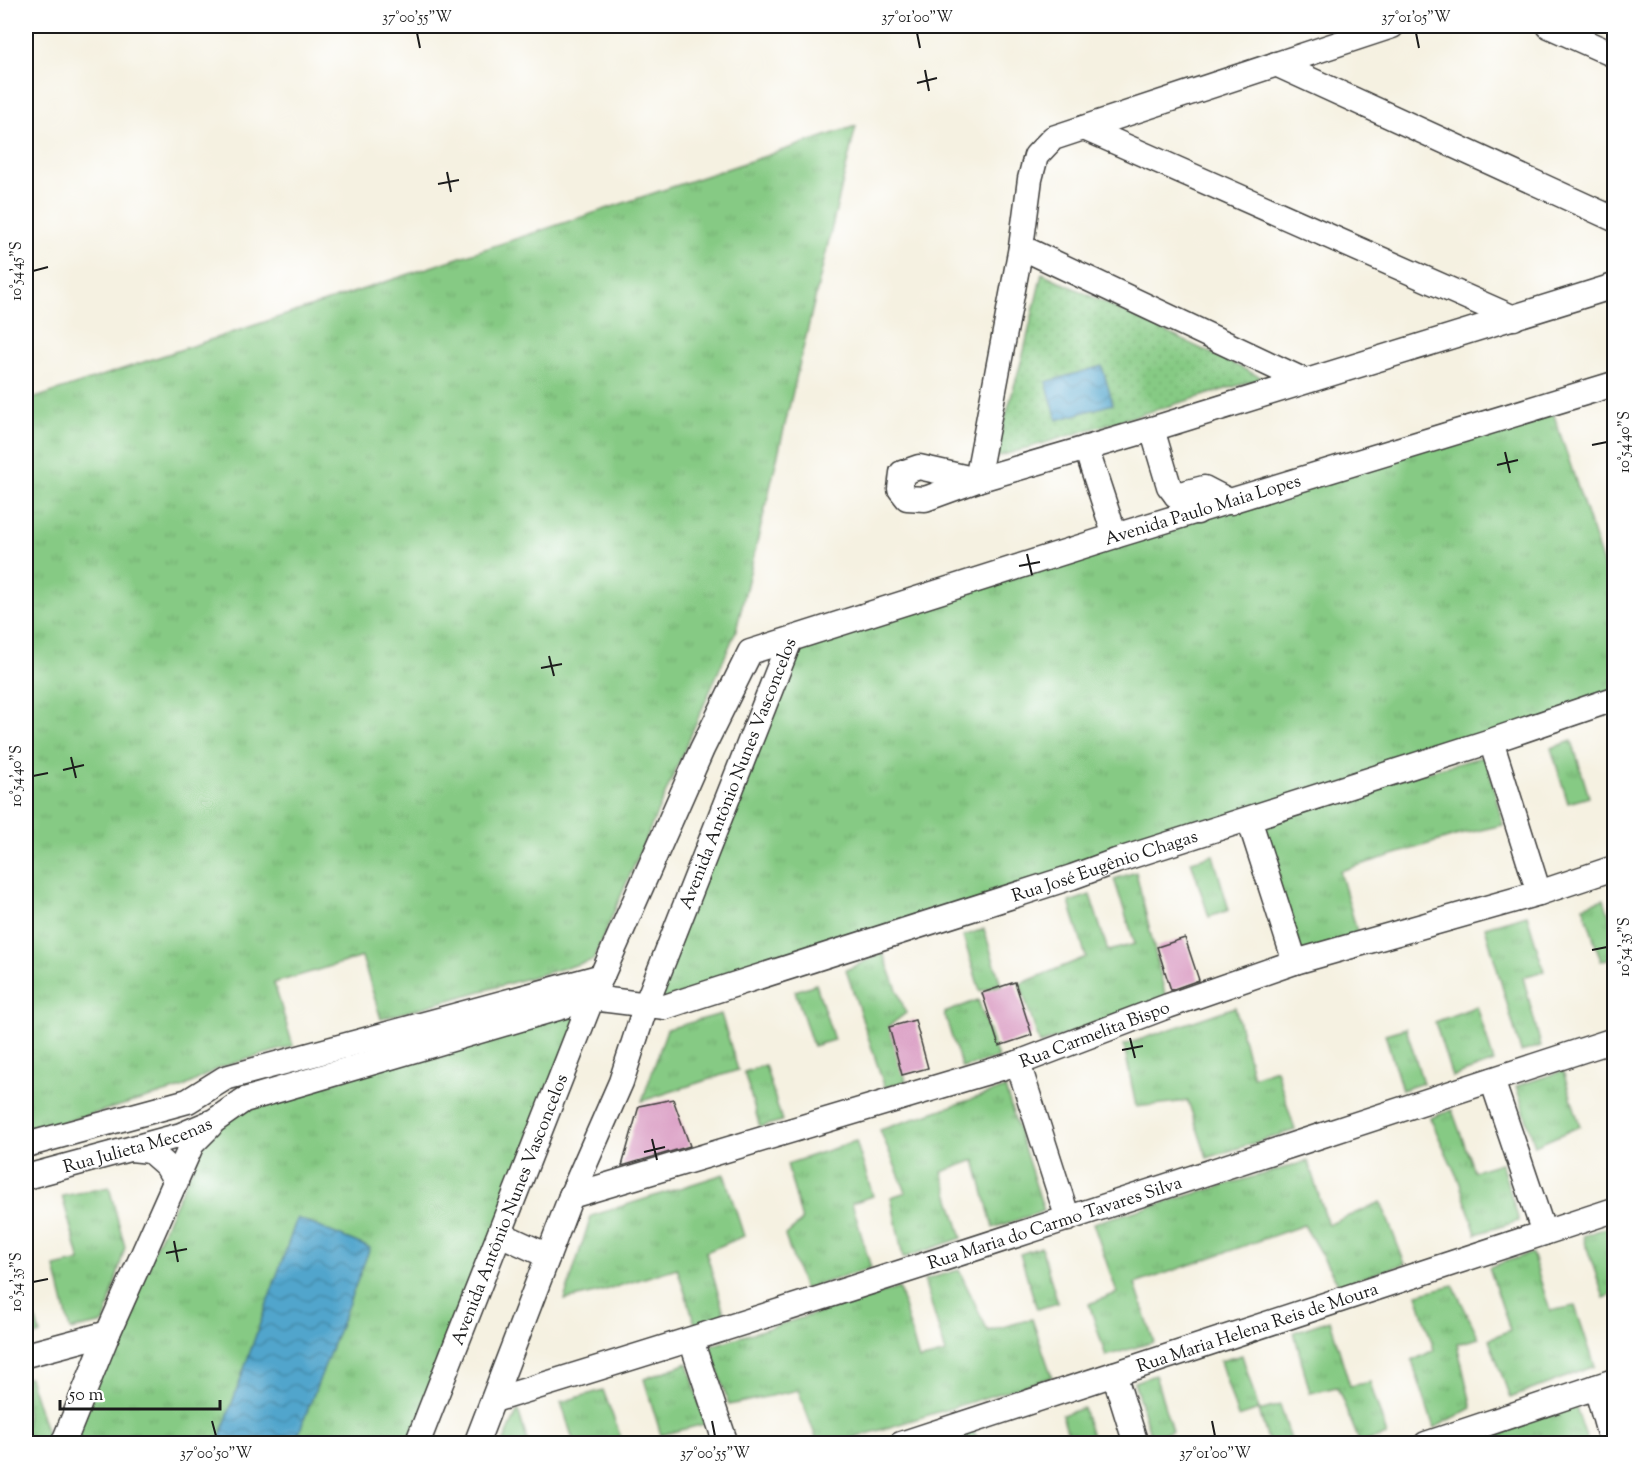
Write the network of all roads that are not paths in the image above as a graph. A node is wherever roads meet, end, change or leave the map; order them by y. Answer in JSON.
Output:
{"nodes":[{"id":1,"x":1392,"y":26,"type":"edge"},
{"id":2,"x":1549,"y":26,"type":"edge"},
{"id":3,"x":1614,"y":55,"type":"edge"},
{"id":4,"x":1276,"y":64,"type":"junction"},
{"id":5,"x":1084,"y":128,"type":"junction"},
{"id":6,"x":1614,"y":219,"type":"edge"},
{"id":7,"x":1021,"y":247,"type":"junction"},
{"id":8,"x":1614,"y":286,"type":"edge"},
{"id":9,"x":1514,"y":318,"type":"junction"},
{"id":10,"x":1305,"y":381,"type":"junction"},
{"id":11,"x":1614,"y":384,"type":"edge"},
{"id":12,"x":1152,"y":429,"type":"junction"},
{"id":13,"x":1086,"y":448,"type":"junction"},
{"id":14,"x":1176,"y":495,"type":"junction"},
{"id":15,"x":1231,"y":502,"type":"junction"},
{"id":16,"x":1197,"y":512,"type":"junction"},
{"id":17,"x":1115,"y":536,"type":"junction"},
{"id":18,"x":790,"y":640,"type":"junction"},
{"id":19,"x":1614,"y":699,"type":"edge"},
{"id":20,"x":1491,"y":741,"type":"junction"},
{"id":21,"x":1249,"y":819,"type":"junction"},
{"id":22,"x":1614,"y":868,"type":"edge"},
{"id":23,"x":1539,"y":893,"type":"junction"},
{"id":24,"x":1294,"y":962,"type":"junction"},
{"id":25,"x":597,"y":987,"type":"junction"},
{"id":26,"x":646,"y":1005,"type":"junction"},
{"id":27,"x":1614,"y":1040,"type":"edge"},
{"id":28,"x":1018,"y":1063,"type":"junction"},
{"id":29,"x":1491,"y":1080,"type":"junction"},
{"id":30,"x":214,"y":1121,"type":"junction"},
{"id":31,"x":26,"y":1145,"type":"edge"},
{"id":32,"x":129,"y":1149,"type":"junction"},
{"id":33,"x":26,"y":1178,"type":"edge"},
{"id":34,"x":176,"y":1182,"type":"junction"},
{"id":35,"x":571,"y":1196,"type":"junction"},
{"id":36,"x":1614,"y":1210,"type":"edge"},
{"id":37,"x":1068,"y":1219,"type":"junction"},
{"id":38,"x":1544,"y":1233,"type":"junction"},
{"id":39,"x":500,"y":1234,"type":"junction"},
{"id":40,"x":548,"y":1256,"type":"junction"},
{"id":41,"x":108,"y":1333,"type":"junction"},
{"id":42,"x":691,"y":1340,"type":"junction"},
{"id":43,"x":26,"y":1355,"type":"edge"},
{"id":44,"x":1114,"y":1374,"type":"junction"},
{"id":45,"x":1605,"y":1384,"type":"edge"},
{"id":46,"x":494,"y":1400,"type":"junction"},
{"id":47,"x":63,"y":1443,"type":"edge"},
{"id":48,"x":417,"y":1443,"type":"edge"},
{"id":49,"x":476,"y":1443,"type":"edge"},
{"id":50,"x":726,"y":1443,"type":"edge"},
{"id":51,"x":900,"y":1443,"type":"edge"},
{"id":52,"x":1136,"y":1443,"type":"edge"},
{"id":53,"x":1426,"y":1443,"type":"edge"},
{"id":54,"x":1612,"y":1443,"type":"edge"}],
"edges":[{"from":1,"to":4,"type":"street"},
{"from":2,"to":3,"type":"street"},
{"from":4,"to":5,"type":"street"},
{"from":4,"to":6,"type":"street"},
{"from":5,"to":7,"type":"street"},
{"from":5,"to":9,"type":"street"},
{"from":7,"to":10,"type":"street"},
{"from":7,"to":13,"type":"street"},
{"from":8,"to":9,"type":"street"},
{"from":9,"to":10,"type":"street"},
{"from":10,"to":12,"type":"street"},
{"from":11,"to":15,"type":"street","name":"Avenida Paulo Maia Lopes"},
{"from":12,"to":13,"type":"street"},
{"from":12,"to":14,"type":"street"},
{"from":13,"to":17,"type":"street"},
{"from":14,"to":15,"type":"street"},
{"from":14,"to":16,"type":"street"},
{"from":15,"to":16,"type":"street","name":"Avenida Paulo Maia Lopes"},
{"from":16,"to":17,"type":"street","name":"Avenida Paulo Maia Lopes"},
{"from":17,"to":18,"type":"street","name":"Avenida Paulo Maia Lopes"},
{"from":18,"to":25,"type":"street","name":"Avenida Antônio Nunes Vasconcelos"},
{"from":18,"to":26,"type":"street","name":"Avenida Antônio Nunes Vasconcelos"},
{"from":19,"to":20,"type":"street","name":"Rua José Eugênio Chagas"},
{"from":20,"to":21,"type":"street","name":"Rua José Eugênio Chagas"},
{"from":20,"to":23,"type":"street"},
{"from":21,"to":24,"type":"street"},
{"from":21,"to":26,"type":"street","name":"Rua José Eugênio Chagas"},
{"from":22,"to":23,"type":"street","name":"Rua Carmelita Bispo"},
{"from":23,"to":24,"type":"street","name":"Rua Carmelita Bispo"},
{"from":24,"to":28,"type":"street","name":"Rua Carmelita Bispo"},
{"from":25,"to":26,"type":"street","name":"Rua José Eugênio Chagas"},
{"from":25,"to":30,"type":"street","name":"Rua Julieta Mecenas"},
{"from":25,"to":31,"type":"street"},
{"from":25,"to":39,"type":"street","name":"Avenida Antônio Nunes Vasconcelos"},
{"from":26,"to":35,"type":"street","name":"Avenida Antônio Nunes Vasconcelos"},
{"from":27,"to":29,"type":"street","name":"Rua Maria do Carmo Tavares Silva"},
{"from":28,"to":35,"type":"street","name":"Rua Carmelita Bispo"},
{"from":28,"to":37,"type":"street"},
{"from":29,"to":37,"type":"street","name":"Rua Maria do Carmo Tavares Silva"},
{"from":29,"to":38,"type":"street"},
{"from":30,"to":32,"type":"street","name":"Rua Julieta Mecenas"},
{"from":30,"to":34,"type":"street"},
{"from":32,"to":33,"type":"street","name":"Rua Julieta Mecenas"},
{"from":32,"to":34,"type":"street"},
{"from":34,"to":41,"type":"street"},
{"from":35,"to":40,"type":"street","name":"Avenida Antônio Nunes Vasconcelos"},
{"from":36,"to":38,"type":"street","name":"Rua Maria Helena Reis de Moura"},
{"from":37,"to":42,"type":"street","name":"Rua Maria do Carmo Tavares Silva"},
{"from":38,"to":44,"type":"street","name":"Rua Maria Helena Reis de Moura"},
{"from":39,"to":40,"type":"street"},
{"from":39,"to":48,"type":"street","name":"Avenida Antônio Nunes Vasconcelos"},
{"from":40,"to":46,"type":"street","name":"Avenida Antônio Nunes Vasconcelos"},
{"from":41,"to":43,"type":"street"},
{"from":41,"to":47,"type":"street"},
{"from":42,"to":46,"type":"street","name":"Rua Maria do Carmo Tavares Silva"},
{"from":42,"to":50,"type":"street"},
{"from":44,"to":51,"type":"street","name":"Rua Maria Helena Reis de Moura"},
{"from":44,"to":52,"type":"street"},
{"from":45,"to":53,"type":"street"},
{"from":45,"to":54,"type":"street"},
{"from":46,"to":49,"type":"street","name":"Avenida Antônio Nunes Vasconcelos"}]}
